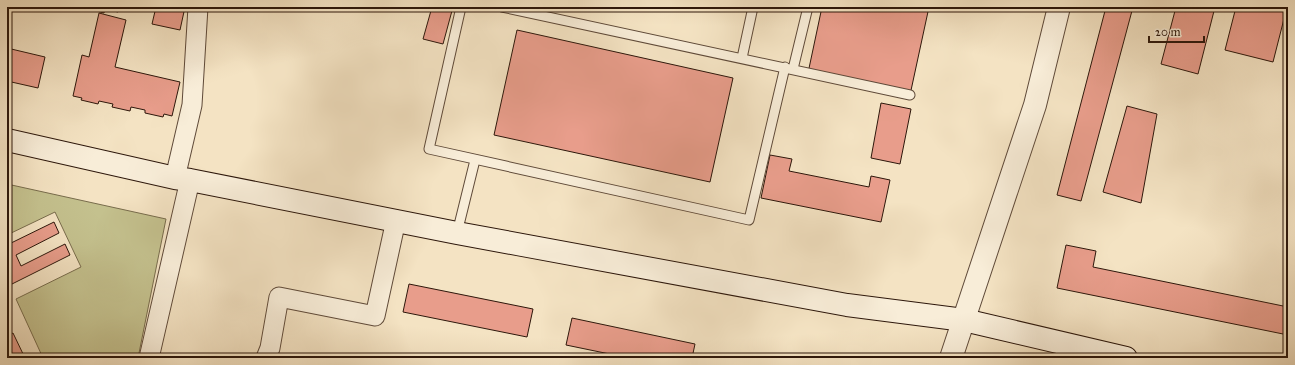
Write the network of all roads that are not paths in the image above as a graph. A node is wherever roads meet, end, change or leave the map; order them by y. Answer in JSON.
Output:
{"nodes":[{"id":1,"x":198,"y":7,"type":"edge"},
{"id":2,"x":461,"y":7,"type":"edge"},
{"id":3,"x":502,"y":7,"type":"edge"},
{"id":4,"x":753,"y":7,"type":"edge"},
{"id":5,"x":808,"y":7,"type":"edge"},
{"id":6,"x":1059,"y":7,"type":"edge"},
{"id":7,"x":742,"y":58,"type":"junction"},
{"id":8,"x":789,"y":68,"type":"junction"},
{"id":9,"x":910,"y":95,"type":"dead end"},
{"id":10,"x":7,"y":140,"type":"edge"},
{"id":11,"x":475,"y":160,"type":"junction"},
{"id":12,"x":182,"y":179,"type":"junction"},
{"id":13,"x":396,"y":220,"type":"junction"},
{"id":14,"x":457,"y":233,"type":"junction"},
{"id":15,"x":964,"y":320,"type":"junction"},
{"id":16,"x":149,"y":358,"type":"edge"},
{"id":17,"x":266,"y":358,"type":"edge"},
{"id":18,"x":951,"y":358,"type":"edge"},
{"id":19,"x":1126,"y":358,"type":"edge"}],
"edges":[{"from":1,"to":12,"type":"street"},
{"from":2,"to":11,"type":"lane"},
{"from":3,"to":7,"type":"lane"},
{"from":4,"to":7,"type":"lane"},
{"from":5,"to":8,"type":"lane"},
{"from":6,"to":15,"type":"main road"},
{"from":7,"to":8,"type":"lane"},
{"from":8,"to":9,"type":"lane"},
{"from":8,"to":11,"type":"lane"},
{"from":10,"to":12,"type":"main road"},
{"from":11,"to":14,"type":"lane"},
{"from":12,"to":13,"type":"main road"},
{"from":12,"to":16,"type":"street"},
{"from":13,"to":14,"type":"main road"},
{"from":13,"to":17,"type":"street"},
{"from":14,"to":15,"type":"main road"},
{"from":15,"to":18,"type":"main road"},
{"from":15,"to":19,"type":"main road"}]}
